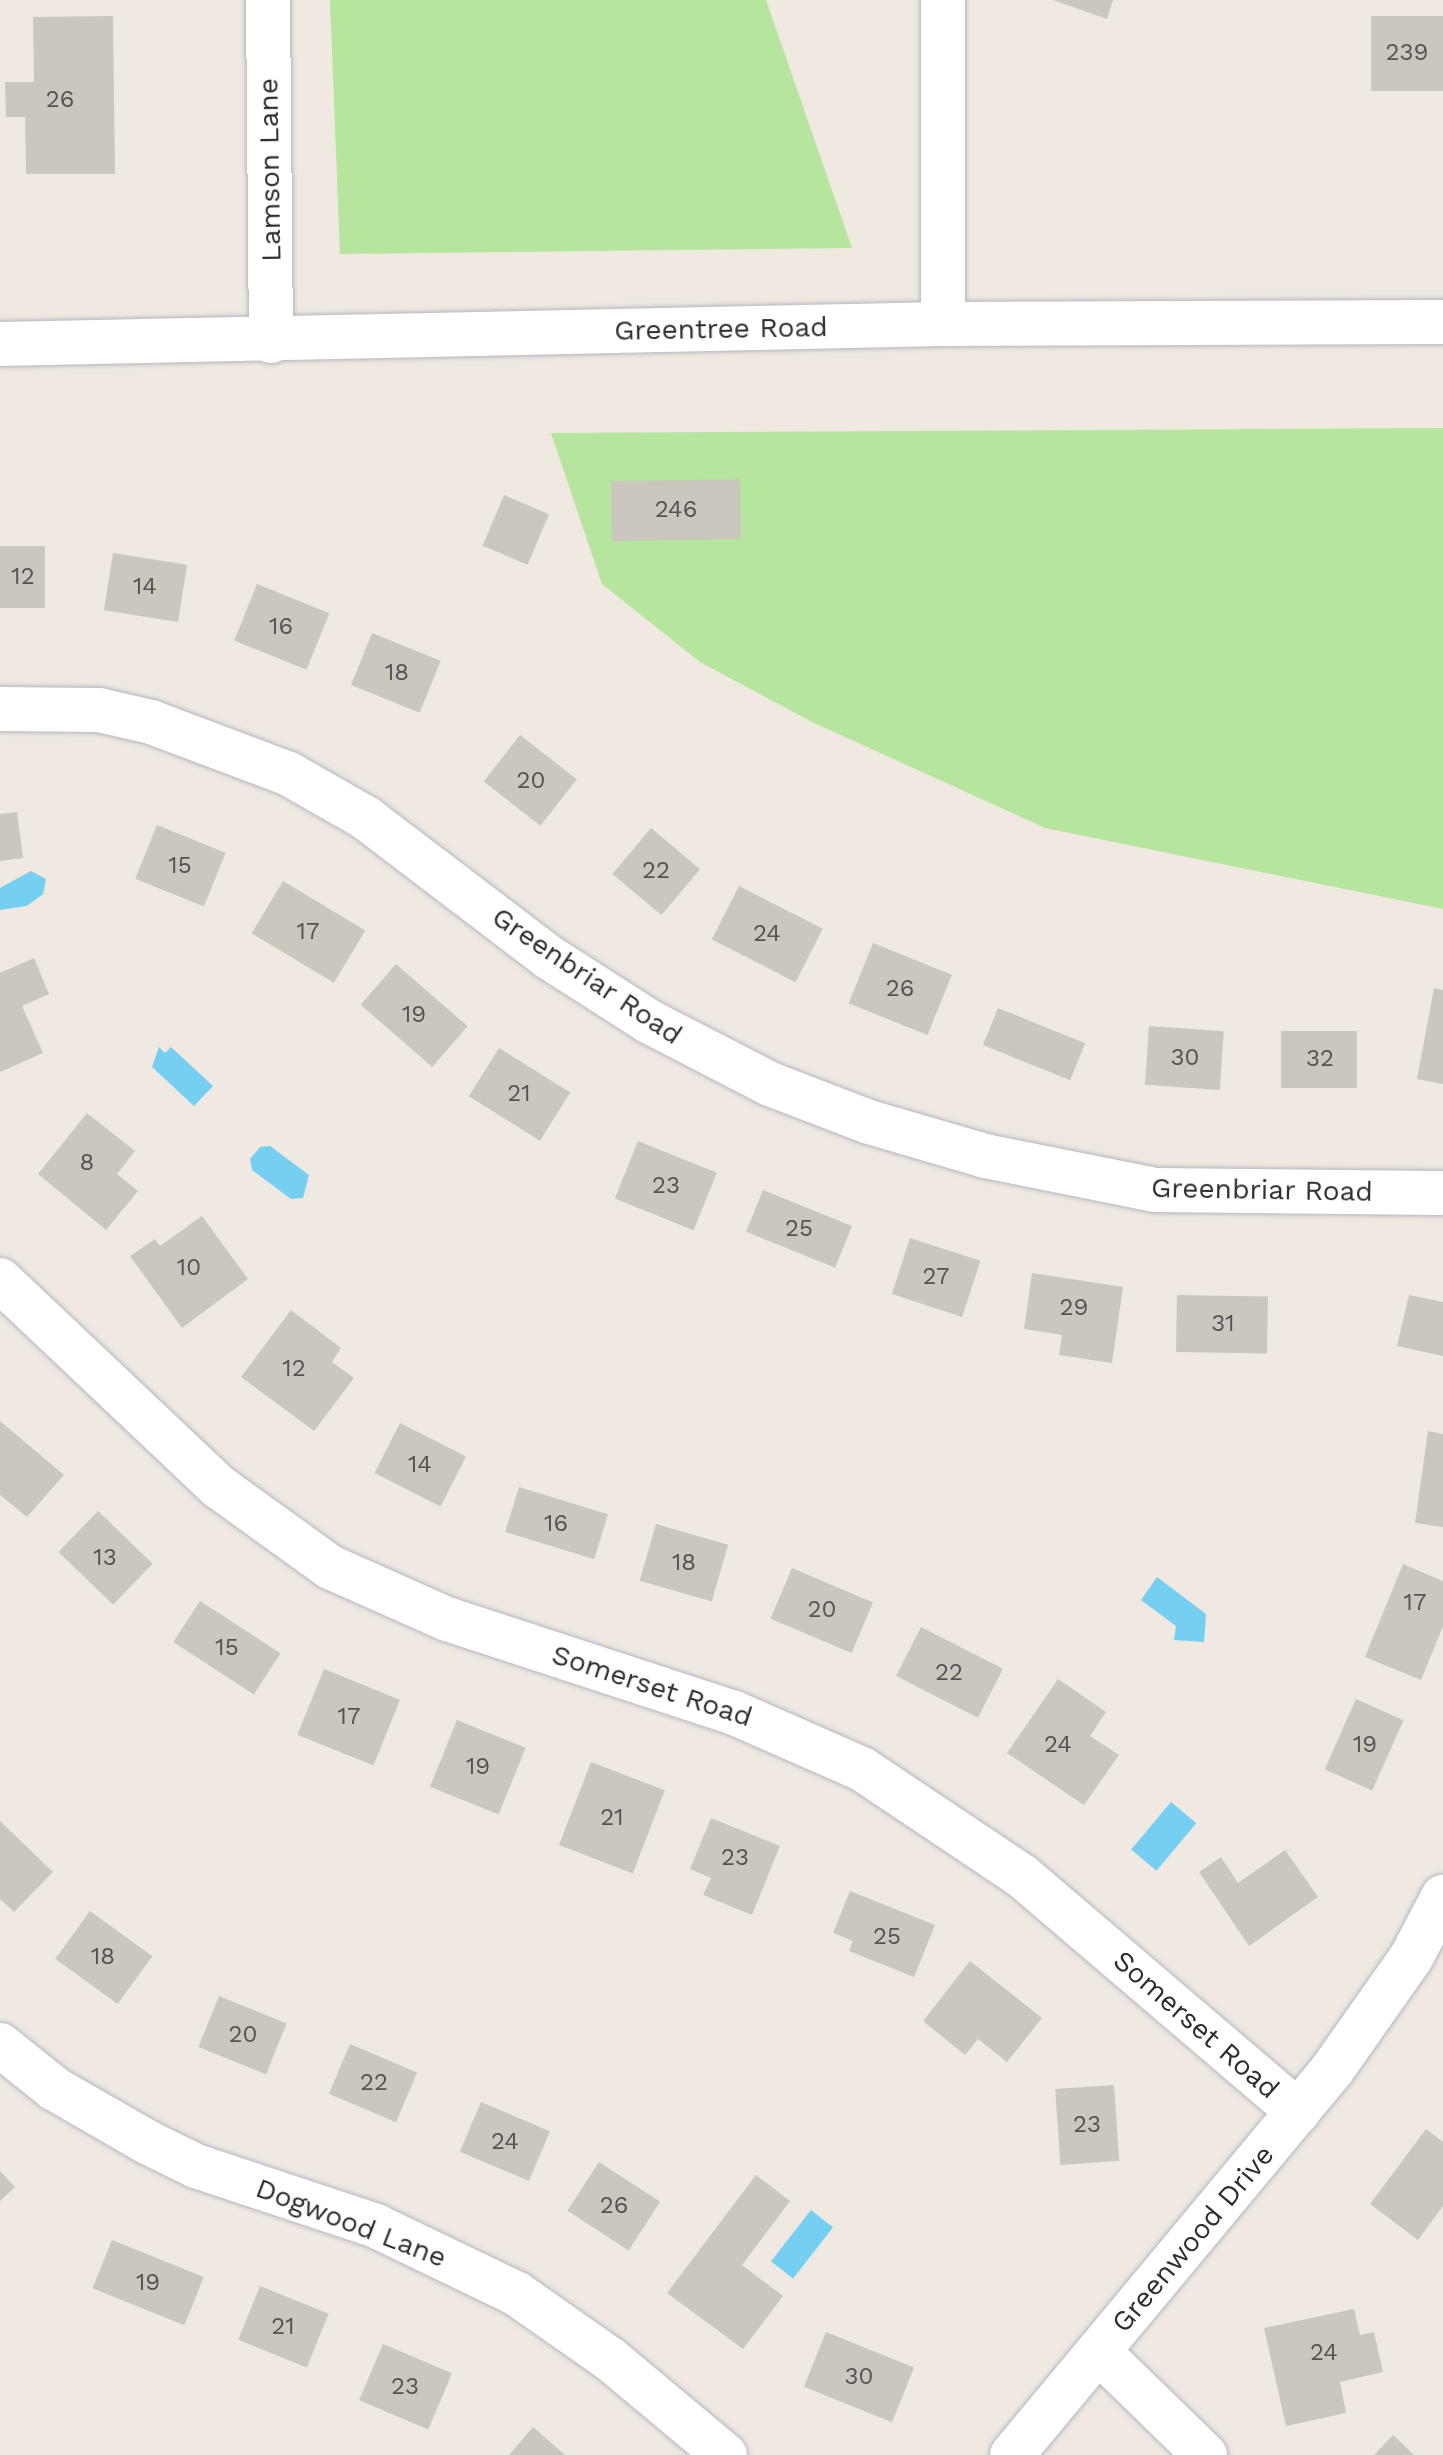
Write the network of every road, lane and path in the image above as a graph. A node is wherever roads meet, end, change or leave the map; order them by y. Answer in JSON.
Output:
{"nodes":[{"id":1,"x":268,"y":0,"type":"edge"},
{"id":2,"x":943,"y":0,"type":"edge"},
{"id":3,"x":1443,"y":322,"type":"edge"},
{"id":4,"x":943,"y":324,"type":"junction"},
{"id":5,"x":271,"y":341,"type":"junction"},
{"id":6,"x":0,"y":344,"type":"edge"},
{"id":7,"x":0,"y":709,"type":"edge"},
{"id":8,"x":1443,"y":1193,"type":"edge"},
{"id":9,"x":0,"y":1280,"type":"edge"},
{"id":10,"x":1443,"y":1897,"type":"edge"},
{"id":11,"x":0,"y":2045,"type":"edge"},
{"id":12,"x":1298,"y":2112,"type":"junction"},
{"id":13,"x":1099,"y":2352,"type":"junction"},
{"id":14,"x":725,"y":2455,"type":"edge"},
{"id":15,"x":1012,"y":2455,"type":"edge"},
{"id":16,"x":1205,"y":2455,"type":"edge"}],
"edges":[{"from":1,"to":5,"type":"street","name":"Lamson Lane"},
{"from":2,"to":4,"type":"street"},
{"from":3,"to":4,"type":"street","name":"Greentree Road"},
{"from":4,"to":5,"type":"street","name":"Greentree Road"},
{"from":5,"to":6,"type":"street","name":"Greentree Road"},
{"from":7,"to":8,"type":"street","name":"Greenbriar Road"},
{"from":9,"to":12,"type":"street","name":"Somerset Road"},
{"from":10,"to":12,"type":"street","name":"Greenwood Drive"},
{"from":11,"to":14,"type":"street","name":"Dogwood Lane"},
{"from":12,"to":13,"type":"street","name":"Greenwood Drive"},
{"from":13,"to":15,"type":"street","name":"Greenwood Drive"},
{"from":13,"to":16,"type":"street"}]}
